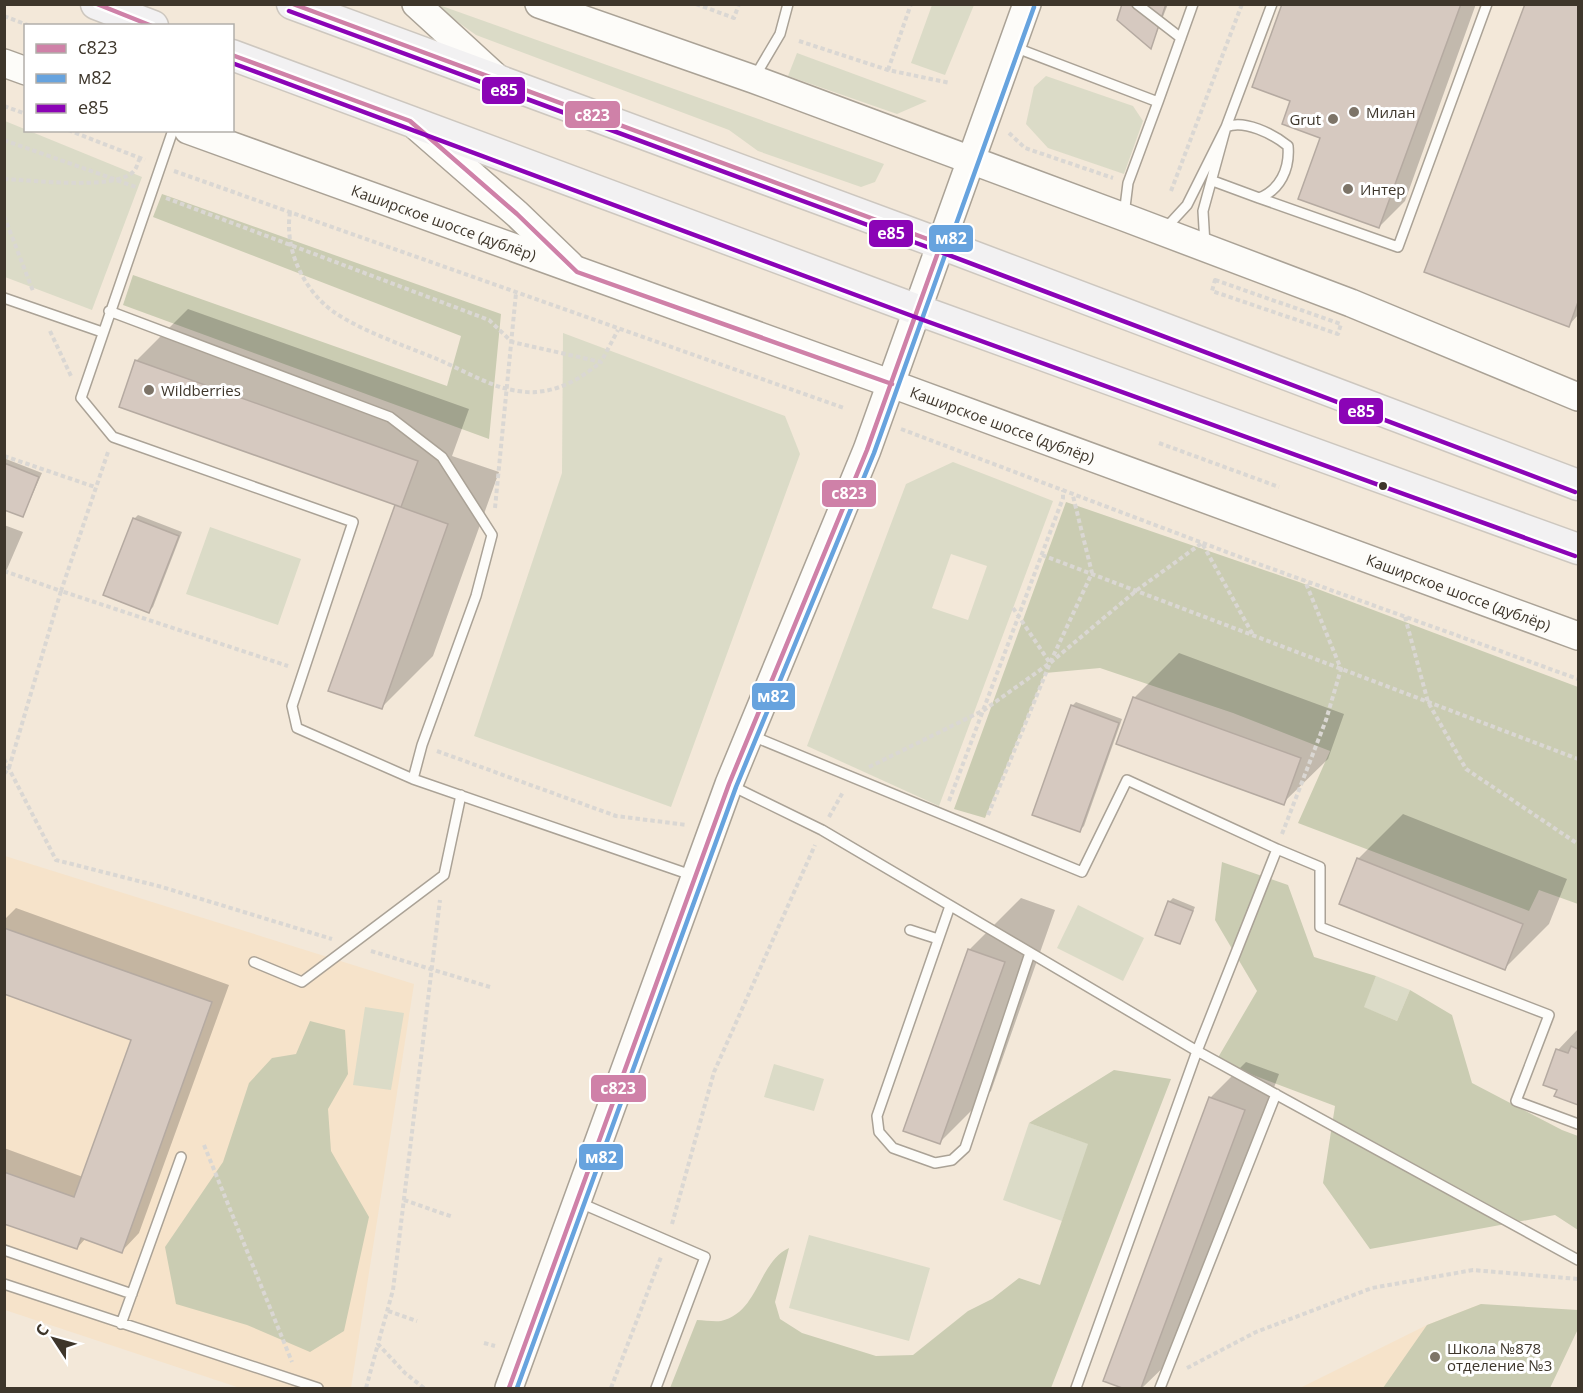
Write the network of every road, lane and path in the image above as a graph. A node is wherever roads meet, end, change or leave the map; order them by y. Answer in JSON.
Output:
{"nodes":[{"id":1,"x":96,"y":4,"type":"edge"},
{"id":2,"x":292,"y":4,"type":"edge"},
{"id":3,"x":416,"y":4,"type":"edge"},
{"id":4,"x":538,"y":4,"type":"edge"},
{"id":5,"x":696,"y":4,"type":"edge"},
{"id":6,"x":739,"y":4,"type":"edge"},
{"id":7,"x":911,"y":4,"type":"edge"},
{"id":8,"x":1027,"y":4,"type":"edge"},
{"id":9,"x":1137,"y":4,"type":"edge"},
{"id":10,"x":1193,"y":4,"type":"edge"},
{"id":11,"x":1242,"y":4,"type":"edge"},
{"id":12,"x":1272,"y":4,"type":"edge"},
{"id":13,"x":1487,"y":4,"type":"edge"},
{"id":14,"x":787,"y":9,"type":"edge"},
{"id":15,"x":4,"y":16,"type":"edge"},
{"id":16,"x":25,"y":24,"type":"edge"},
{"id":17,"x":148,"y":24,"type":"edge"},
{"id":18,"x":1181,"y":38,"type":"junction"},
{"id":19,"x":799,"y":41,"type":"dead end"},
{"id":20,"x":1012,"y":47,"type":"junction"},
{"id":21,"x":234,"y":56,"type":"edge"},
{"id":22,"x":4,"y":63,"type":"edge"},
{"id":23,"x":24,"y":70,"type":"edge"},
{"id":24,"x":888,"y":70,"type":"junction"},
{"id":25,"x":753,"y":80,"type":"junction"},
{"id":26,"x":501,"y":81,"type":"junction"},
{"id":27,"x":950,"y":83,"type":"dead end"},
{"id":28,"x":1158,"y":102,"type":"junction"},
{"id":29,"x":4,"y":106,"type":"edge"},
{"id":30,"x":24,"y":113,"type":"edge"},
{"id":31,"x":411,"y":121,"type":"junction"},
{"id":32,"x":1009,"y":123,"type":"dead end"},
{"id":33,"x":1226,"y":127,"type":"junction"},
{"id":34,"x":74,"y":132,"type":"edge"},
{"id":35,"x":172,"y":132,"type":"edge"},
{"id":36,"x":193,"y":132,"type":"edge"},
{"id":37,"x":4,"y":140,"type":"edge"},
{"id":38,"x":140,"y":158,"type":"junction"},
{"id":39,"x":969,"y":161,"type":"junction"},
{"id":40,"x":161,"y":166,"type":"junction"},
{"id":41,"x":4,"y":179,"type":"edge"},
{"id":42,"x":115,"y":180,"type":"junction"},
{"id":43,"x":1213,"y":181,"type":"junction"},
{"id":44,"x":1128,"y":183,"type":"junction"},
{"id":45,"x":1171,"y":191,"type":"dead end"},
{"id":46,"x":151,"y":193,"type":"junction"},
{"id":47,"x":1259,"y":198,"type":"junction"},
{"id":48,"x":290,"y":212,"type":"junction"},
{"id":49,"x":1124,"y":217,"type":"junction"},
{"id":50,"x":1162,"y":232,"type":"junction"},
{"id":51,"x":290,"y":244,"type":"junction"},
{"id":52,"x":941,"y":244,"type":"junction"},
{"id":53,"x":1205,"y":248,"type":"junction"},
{"id":54,"x":577,"y":272,"type":"junction"},
{"id":55,"x":1215,"y":280,"type":"dead end"},
{"id":56,"x":516,"y":293,"type":"junction"},
{"id":57,"x":4,"y":298,"type":"edge"},
{"id":58,"x":918,"y":310,"type":"junction"},
{"id":59,"x":109,"y":311,"type":"junction"},
{"id":60,"x":618,"y":330,"type":"junction"},
{"id":61,"x":102,"y":332,"type":"junction"},
{"id":62,"x":1338,"y":334,"type":"dead end"},
{"id":63,"x":512,"y":342,"type":"junction"},
{"id":64,"x":601,"y":362,"type":"junction"},
{"id":65,"x":892,"y":384,"type":"junction"},
{"id":66,"x":507,"y":388,"type":"junction"},
{"id":67,"x":1577,"y":392,"type":"edge"},
{"id":68,"x":844,"y":408,"type":"dead end"},
{"id":69,"x":894,"y":427,"type":"dead end"},
{"id":70,"x":113,"y":437,"type":"junction"},
{"id":71,"x":1159,"y":443,"type":"dead end"},
{"id":72,"x":4,"y":456,"type":"edge"},
{"id":73,"x":1578,"y":485,"type":"edge"},
{"id":74,"x":95,"y":487,"type":"junction"},
{"id":75,"x":1279,"y":487,"type":"dead end"},
{"id":76,"x":1064,"y":490,"type":"junction"},
{"id":77,"x":1073,"y":495,"type":"junction"},
{"id":78,"x":492,"y":535,"type":"junction"},
{"id":79,"x":1202,"y":543,"type":"junction"},
{"id":80,"x":1578,"y":549,"type":"edge"},
{"id":81,"x":1042,"y":555,"type":"junction"},
{"id":82,"x":4,"y":571,"type":"edge"},
{"id":83,"x":1092,"y":573,"type":"junction"},
{"id":84,"x":1305,"y":581,"type":"junction"},
{"id":85,"x":1137,"y":590,"type":"junction"},
{"id":86,"x":61,"y":591,"type":"junction"},
{"id":87,"x":1013,"y":608,"type":"dead end"},
{"id":88,"x":1405,"y":616,"type":"junction"},
{"id":89,"x":1018,"y":617,"type":"junction"},
{"id":90,"x":1253,"y":635,"type":"junction"},
{"id":91,"x":1578,"y":636,"type":"edge"},
{"id":92,"x":1050,"y":663,"type":"junction"},
{"id":93,"x":278,"y":664,"type":"dead end"},
{"id":94,"x":1341,"y":669,"type":"junction"},
{"id":95,"x":1578,"y":679,"type":"edge"},
{"id":96,"x":1428,"y":702,"type":"junction"},
{"id":97,"x":984,"y":710,"type":"junction"},
{"id":98,"x":749,"y":735,"type":"junction"},
{"id":99,"x":422,"y":745,"type":"junction"},
{"id":100,"x":4,"y":759,"type":"edge"},
{"id":101,"x":1578,"y":759,"type":"edge"},
{"id":102,"x":9,"y":768,"type":"junction"},
{"id":103,"x":4,"y":774,"type":"edge"},
{"id":104,"x":852,"y":776,"type":"junction"},
{"id":105,"x":413,"y":779,"type":"junction"},
{"id":106,"x":729,"y":784,"type":"junction"},
{"id":107,"x":461,"y":795,"type":"junction"},
{"id":108,"x":944,"y":814,"type":"junction"},
{"id":109,"x":693,"y":827,"type":"dead end"},
{"id":110,"x":822,"y":830,"type":"junction"},
{"id":111,"x":982,"y":830,"type":"junction"},
{"id":112,"x":1578,"y":844,"type":"edge"},
{"id":113,"x":1277,"y":849,"type":"junction"},
{"id":114,"x":444,"y":874,"type":"junction"},
{"id":115,"x":696,"y":877,"type":"junction"},
{"id":116,"x":950,"y":906,"type":"junction"},
{"id":117,"x":910,"y":930,"type":"dead end"},
{"id":118,"x":938,"y":939,"type":"junction"},
{"id":119,"x":352,"y":945,"type":"junction"},
{"id":120,"x":1030,"y":953,"type":"junction"},
{"id":121,"x":254,"y":962,"type":"dead end"},
{"id":122,"x":430,"y":968,"type":"junction"},
{"id":123,"x":490,"y":987,"type":"dead end"},
{"id":124,"x":1197,"y":1051,"type":"junction"},
{"id":125,"x":1276,"y":1094,"type":"junction"},
{"id":126,"x":1578,"y":1124,"type":"edge"},
{"id":127,"x":204,"y":1145,"type":"dead end"},
{"id":128,"x":181,"y":1157,"type":"dead end"},
{"id":129,"x":404,"y":1200,"type":"junction"},
{"id":130,"x":576,"y":1201,"type":"junction"},
{"id":131,"x":453,"y":1217,"type":"dead end"},
{"id":132,"x":668,"y":1241,"type":"junction"},
{"id":133,"x":4,"y":1250,"type":"edge"},
{"id":134,"x":1578,"y":1260,"type":"edge"},
{"id":135,"x":1578,"y":1279,"type":"edge"},
{"id":136,"x":4,"y":1284,"type":"edge"},
{"id":137,"x":132,"y":1294,"type":"junction"},
{"id":138,"x":388,"y":1311,"type":"junction"},
{"id":139,"x":417,"y":1321,"type":"dead end"},
{"id":140,"x":121,"y":1324,"type":"junction"},
{"id":141,"x":484,"y":1342,"type":"dead end"},
{"id":142,"x":378,"y":1344,"type":"junction"},
{"id":143,"x":495,"y":1346,"type":"dead end"},
{"id":144,"x":300,"y":1383,"type":"junction"},
{"id":145,"x":1161,"y":1385,"type":"edge"},
{"id":146,"x":318,"y":1389,"type":"edge"},
{"id":147,"x":366,"y":1389,"type":"edge"},
{"id":148,"x":424,"y":1389,"type":"edge"},
{"id":149,"x":509,"y":1389,"type":"edge"},
{"id":150,"x":611,"y":1389,"type":"edge"},
{"id":151,"x":656,"y":1389,"type":"edge"},
{"id":152,"x":1076,"y":1389,"type":"edge"}],
"edges":[{"from":1,"to":17,"type":"main road"},
{"from":2,"to":26,"type":"main road"},
{"from":3,"to":26,"type":"main road"},
{"from":4,"to":25,"type":"main road"},
{"from":5,"to":6,"type":"path"},
{"from":7,"to":24,"type":"path"},
{"from":8,"to":20,"type":"main road"},
{"from":9,"to":18,"type":"lane"},
{"from":10,"to":18,"type":"lane"},
{"from":11,"to":45,"type":"path"},
{"from":12,"to":33,"type":"lane"},
{"from":13,"to":47,"type":"lane"},
{"from":14,"to":25,"type":"lane"},
{"from":15,"to":16,"type":"path"},
{"from":18,"to":28,"type":"lane"},
{"from":19,"to":24,"type":"path"},
{"from":20,"to":28,"type":"lane"},
{"from":20,"to":39,"type":"main road"},
{"from":21,"to":31,"type":"main road"},
{"from":22,"to":23,"type":"main road"},
{"from":24,"to":27,"type":"path"},
{"from":25,"to":39,"type":"main road"},
{"from":26,"to":52,"type":"main road"},
{"from":28,"to":44,"type":"lane"},
{"from":29,"to":30,"type":"path"},
{"from":31,"to":54,"type":"main road"},
{"from":31,"to":58,"type":"main road"},
{"from":32,"to":44,"type":"path"},
{"from":33,"to":43,"type":"lane"},
{"from":33,"to":47,"type":"lane"},
{"from":33,"to":50,"type":"lane"},
{"from":34,"to":38,"type":"path"},
{"from":35,"to":40,"type":"lane"},
{"from":36,"to":54,"type":"main road","name":"Каширское шоссе (дублёр)"},
{"from":37,"to":42,"type":"path"},
{"from":38,"to":40,"type":"path"},
{"from":38,"to":42,"type":"path"},
{"from":39,"to":49,"type":"main road"},
{"from":39,"to":52,"type":"main road"},
{"from":40,"to":46,"type":"lane"},
{"from":40,"to":48,"type":"path"},
{"from":41,"to":42,"type":"path"},
{"from":42,"to":46,"type":"path"},
{"from":43,"to":47,"type":"lane"},
{"from":43,"to":53,"type":"lane"},
{"from":44,"to":49,"type":"lane"},
{"from":46,"to":51,"type":"path"},
{"from":46,"to":59,"type":"lane"},
{"from":48,"to":51,"type":"path"},
{"from":48,"to":56,"type":"path"},
{"from":49,"to":50,"type":"main road"},
{"from":50,"to":53,"type":"main road"},
{"from":51,"to":63,"type":"path"},
{"from":51,"to":66,"type":"path"},
{"from":52,"to":58,"type":"main road"},
{"from":52,"to":73,"type":"main road"},
{"from":53,"to":67,"type":"main road"},
{"from":54,"to":65,"type":"main road","name":"Каширское шоссе (дублёр)"},
{"from":55,"to":62,"type":"path"},
{"from":56,"to":60,"type":"path"},
{"from":56,"to":63,"type":"path"},
{"from":57,"to":61,"type":"lane"},
{"from":58,"to":65,"type":"main road"},
{"from":58,"to":80,"type":"main road"},
{"from":59,"to":61,"type":"lane"},
{"from":59,"to":78,"type":"lane"},
{"from":60,"to":64,"type":"path"},
{"from":60,"to":68,"type":"path"},
{"from":61,"to":70,"type":"lane"},
{"from":63,"to":64,"type":"path"},
{"from":63,"to":66,"type":"path"},
{"from":64,"to":66,"type":"path"},
{"from":65,"to":91,"type":"main road","name":"Каширское шоссе (дублёр)"},
{"from":65,"to":98,"type":"main road"},
{"from":66,"to":78,"type":"path"},
{"from":69,"to":76,"type":"path"},
{"from":70,"to":74,"type":"path"},
{"from":70,"to":105,"type":"lane"},
{"from":71,"to":75,"type":"path"},
{"from":72,"to":74,"type":"path"},
{"from":74,"to":86,"type":"path"},
{"from":76,"to":77,"type":"path"},
{"from":76,"to":81,"type":"path"},
{"from":77,"to":79,"type":"path"},
{"from":77,"to":83,"type":"path"},
{"from":78,"to":99,"type":"lane"},
{"from":79,"to":84,"type":"path"},
{"from":79,"to":85,"type":"path"},
{"from":79,"to":90,"type":"path"},
{"from":81,"to":83,"type":"path"},
{"from":81,"to":89,"type":"path"},
{"from":82,"to":86,"type":"path"},
{"from":83,"to":85,"type":"path"},
{"from":83,"to":92,"type":"path"},
{"from":84,"to":88,"type":"path"},
{"from":84,"to":94,"type":"path"},
{"from":85,"to":90,"type":"path"},
{"from":85,"to":92,"type":"path"},
{"from":86,"to":93,"type":"path"},
{"from":86,"to":102,"type":"path"},
{"from":87,"to":89,"type":"path"},
{"from":88,"to":95,"type":"path"},
{"from":88,"to":96,"type":"path"},
{"from":89,"to":92,"type":"path"},
{"from":89,"to":97,"type":"path"},
{"from":90,"to":94,"type":"path"},
{"from":92,"to":97,"type":"path"},
{"from":92,"to":111,"type":"path"},
{"from":94,"to":96,"type":"path"},
{"from":94,"to":113,"type":"path"},
{"from":96,"to":101,"type":"path"},
{"from":96,"to":112,"type":"path"},
{"from":97,"to":104,"type":"path"},
{"from":97,"to":108,"type":"path"},
{"from":98,"to":104,"type":"lane"},
{"from":98,"to":106,"type":"main road"},
{"from":99,"to":105,"type":"lane"},
{"from":99,"to":109,"type":"path"},
{"from":100,"to":102,"type":"path"},
{"from":102,"to":103,"type":"path"},
{"from":102,"to":119,"type":"path"},
{"from":104,"to":108,"type":"lane"},
{"from":104,"to":110,"type":"path"},
{"from":105,"to":107,"type":"lane"},
{"from":106,"to":110,"type":"lane"},
{"from":106,"to":115,"type":"main road"},
{"from":107,"to":114,"type":"lane"},
{"from":107,"to":115,"type":"lane"},
{"from":108,"to":111,"type":"lane"},
{"from":110,"to":116,"type":"lane"},
{"from":110,"to":132,"type":"path"},
{"from":111,"to":113,"type":"lane"},
{"from":113,"to":124,"type":"lane"},
{"from":113,"to":126,"type":"lane"},
{"from":114,"to":119,"type":"lane"},
{"from":114,"to":122,"type":"path"},
{"from":115,"to":130,"type":"main road"},
{"from":116,"to":118,"type":"lane"},
{"from":116,"to":120,"type":"lane"},
{"from":117,"to":118,"type":"lane"},
{"from":118,"to":120,"type":"lane"},
{"from":119,"to":121,"type":"lane"},
{"from":119,"to":122,"type":"path"},
{"from":120,"to":124,"type":"lane"},
{"from":122,"to":123,"type":"path"},
{"from":122,"to":129,"type":"path"},
{"from":124,"to":125,"type":"lane"},
{"from":124,"to":152,"type":"lane"},
{"from":125,"to":134,"type":"lane"},
{"from":125,"to":145,"type":"lane"},
{"from":127,"to":144,"type":"path"},
{"from":128,"to":137,"type":"lane"},
{"from":129,"to":131,"type":"path"},
{"from":129,"to":138,"type":"path"},
{"from":130,"to":132,"type":"lane"},
{"from":130,"to":149,"type":"main road"},
{"from":132,"to":150,"type":"path"},
{"from":132,"to":151,"type":"lane"},
{"from":133,"to":137,"type":"lane"},
{"from":135,"to":145,"type":"path"},
{"from":136,"to":140,"type":"lane"},
{"from":137,"to":140,"type":"lane"},
{"from":138,"to":139,"type":"path"},
{"from":138,"to":142,"type":"path"},
{"from":140,"to":144,"type":"lane"},
{"from":141,"to":143,"type":"path"},
{"from":142,"to":147,"type":"path"},
{"from":142,"to":148,"type":"path"},
{"from":144,"to":146,"type":"lane"}]}
